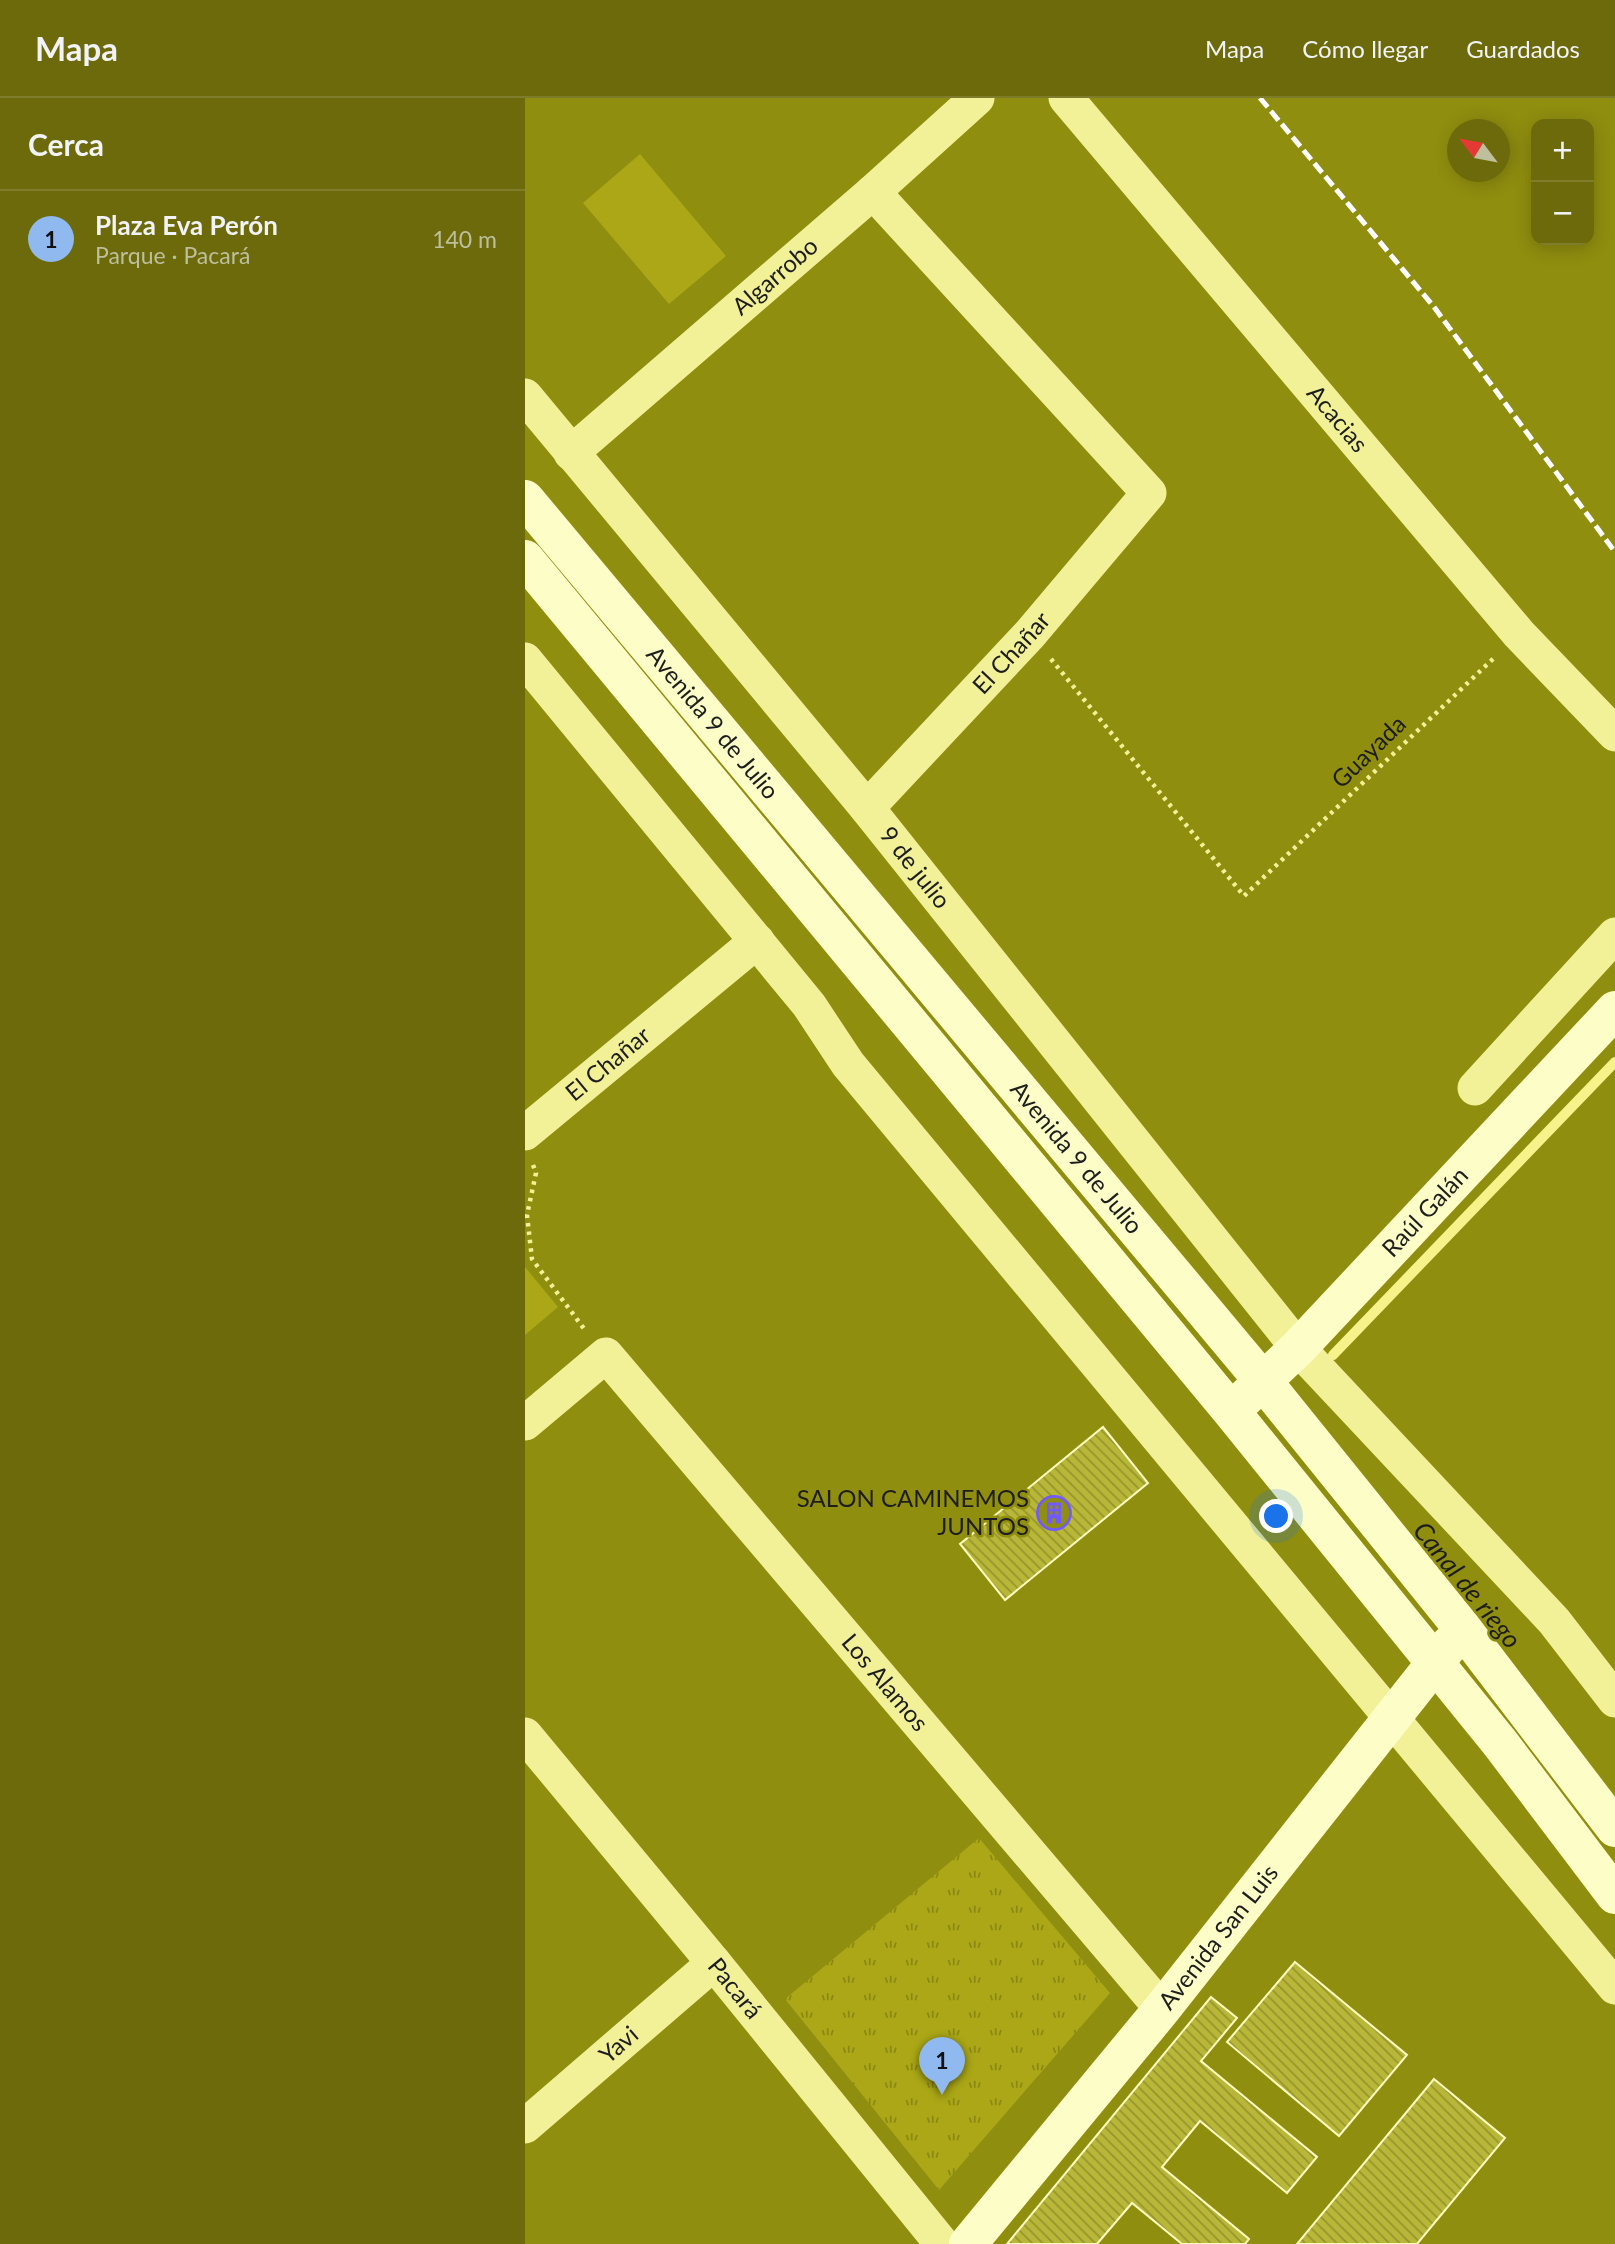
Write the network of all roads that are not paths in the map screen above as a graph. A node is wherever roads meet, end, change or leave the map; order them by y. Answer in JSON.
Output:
{"nodes":[{"id":1,"x":977,"y":98,"type":"edge"},
{"id":2,"x":1066,"y":98,"type":"edge"},
{"id":3,"x":873,"y":192,"type":"junction"},
{"id":4,"x":525,"y":396,"type":"edge"},
{"id":5,"x":571,"y":453,"type":"junction"},
{"id":6,"x":525,"y":499,"type":"edge"},
{"id":7,"x":525,"y":559,"type":"edge"},
{"id":8,"x":525,"y":660,"type":"edge"},
{"id":9,"x":1615,"y":734,"type":"edge"},
{"id":10,"x":867,"y":808,"type":"junction"},
{"id":11,"x":1615,"y":935,"type":"edge"},
{"id":12,"x":757,"y":941,"type":"junction"},
{"id":13,"x":1615,"y":1010,"type":"edge"},
{"id":14,"x":1475,"y":1088,"type":"dead end"},
{"id":15,"x":529,"y":1148,"type":"edge"},
{"id":16,"x":1298,"y":1348,"type":"junction"},
{"id":17,"x":1263,"y":1381,"type":"junction"},
{"id":18,"x":1231,"y":1411,"type":"junction"},
{"id":19,"x":525,"y":1423,"type":"edge"},
{"id":20,"x":1463,"y":1629,"type":"junction"},
{"id":21,"x":1433,"y":1662,"type":"junction"},
{"id":22,"x":1615,"y":1700,"type":"edge"},
{"id":23,"x":1391,"y":1716,"type":"junction"},
{"id":24,"x":525,"y":1735,"type":"edge"},
{"id":25,"x":1615,"y":1828,"type":"edge"},
{"id":26,"x":1615,"y":1895,"type":"edge"},
{"id":27,"x":714,"y":1963,"type":"junction"},
{"id":28,"x":1615,"y":1987,"type":"edge"},
{"id":29,"x":1162,"y":2009,"type":"junction"},
{"id":30,"x":525,"y":2126,"type":"edge"},
{"id":31,"x":942,"y":2244,"type":"edge"},
{"id":32,"x":968,"y":2244,"type":"edge"}],
"edges":[{"from":1,"to":3,"type":"street","name":"Algarrobo"},
{"from":2,"to":9,"type":"street","name":"Acacias"},
{"from":3,"to":5,"type":"street","name":"Algarrobo"},
{"from":3,"to":10,"type":"street","name":"El Chañar"},
{"from":4,"to":5,"type":"street","name":"9 de julio"},
{"from":5,"to":10,"type":"street","name":"9 de julio"},
{"from":6,"to":17,"type":"main road","name":"Avenida 9 de Julio"},
{"from":7,"to":18,"type":"main road"},
{"from":8,"to":12,"type":"street"},
{"from":10,"to":16,"type":"street","name":"9 de julio"},
{"from":11,"to":14,"type":"street"},
{"from":12,"to":15,"type":"street","name":"El Chañar"},
{"from":12,"to":23,"type":"street"},
{"from":13,"to":16,"type":"main road","name":"Raúl Galán"},
{"from":16,"to":17,"type":"main road","name":"Raúl Galán"},
{"from":16,"to":22,"type":"street","name":"9 de julio"},
{"from":17,"to":18,"type":"main road","name":"Raúl Galán"},
{"from":17,"to":20,"type":"main road","name":"Avenida 9 de Julio"},
{"from":18,"to":21,"type":"main road"},
{"from":19,"to":29,"type":"street","name":"Los Alamos"},
{"from":20,"to":21,"type":"main road","name":"Avenida San Luis"},
{"from":20,"to":25,"type":"main road","name":"Avenida 9 de Julio"},
{"from":21,"to":23,"type":"main road","name":"Avenida San Luis"},
{"from":21,"to":26,"type":"main road"},
{"from":23,"to":28,"type":"street"},
{"from":23,"to":29,"type":"main road","name":"Avenida San Luis"},
{"from":24,"to":27,"type":"street","name":"Pacará"},
{"from":27,"to":30,"type":"street","name":"Yavi"},
{"from":27,"to":31,"type":"street","name":"Pacará"},
{"from":29,"to":32,"type":"main road","name":"Avenida San Luis"}]}
